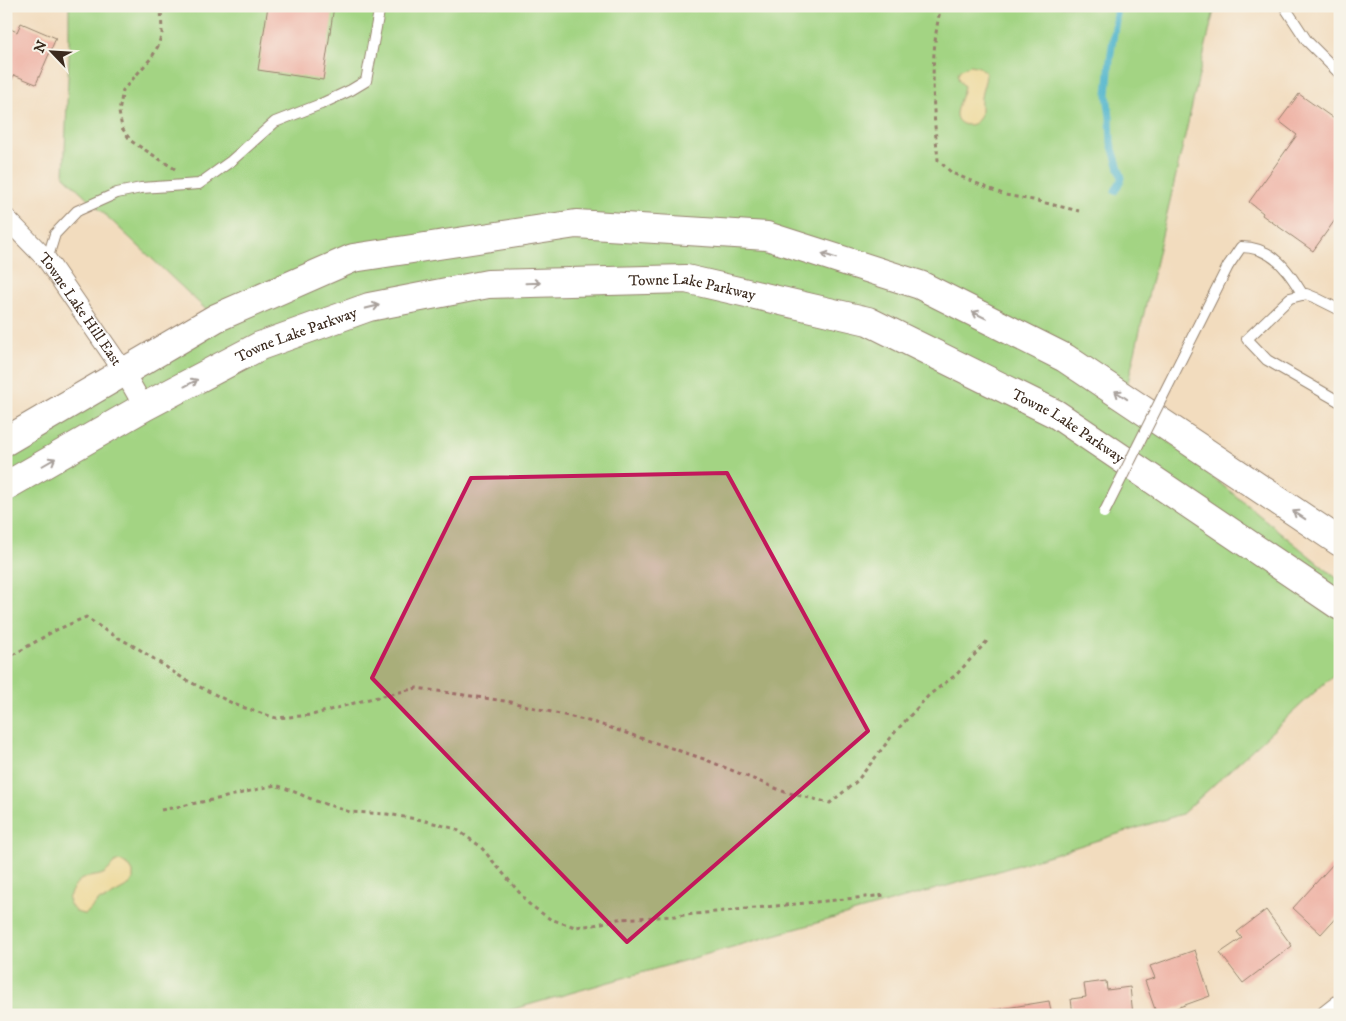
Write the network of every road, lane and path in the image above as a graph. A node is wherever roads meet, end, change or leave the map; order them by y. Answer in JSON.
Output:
{"nodes":[{"id":1,"x":161,"y":6,"type":"edge"},
{"id":2,"x":380,"y":6,"type":"edge"},
{"id":3,"x":940,"y":6,"type":"edge"},
{"id":4,"x":1286,"y":6,"type":"edge"},
{"id":5,"x":1340,"y":74,"type":"edge"},
{"id":6,"x":177,"y":170,"type":"dead end"},
{"id":7,"x":1079,"y":211,"type":"dead end"},
{"id":8,"x":6,"y":218,"type":"edge"},
{"id":9,"x":47,"y":260,"type":"junction"},
{"id":10,"x":1303,"y":295,"type":"junction"},
{"id":11,"x":1340,"y":310,"type":"edge"},
{"id":12,"x":124,"y":372,"type":"junction"},
{"id":13,"x":1340,"y":402,"type":"edge"},
{"id":14,"x":144,"y":407,"type":"junction"},
{"id":15,"x":6,"y":441,"type":"edge"},
{"id":16,"x":6,"y":486,"type":"edge"},
{"id":17,"x":1104,"y":513,"type":"dead end"},
{"id":18,"x":1340,"y":542,"type":"edge"},
{"id":19,"x":1340,"y":606,"type":"edge"},
{"id":20,"x":988,"y":640,"type":"dead end"},
{"id":21,"x":6,"y":660,"type":"edge"},
{"id":22,"x":161,"y":810,"type":"dead end"},
{"id":23,"x":886,"y":895,"type":"dead end"},
{"id":24,"x":1340,"y":1004,"type":"edge"},
{"id":25,"x":1326,"y":1015,"type":"edge"}],
"edges":[{"from":1,"to":6,"type":"path"},
{"from":2,"to":9,"type":"lane"},
{"from":3,"to":7,"type":"path"},
{"from":4,"to":5,"type":"lane"},
{"from":8,"to":9,"type":"street","name":"Towne Lake Hill East"},
{"from":9,"to":12,"type":"street","name":"Towne Lake Hill East"},
{"from":10,"to":11,"type":"lane"},
{"from":10,"to":13,"type":"lane"},
{"from":10,"to":17,"type":"lane","bridge":true},
{"from":12,"to":14,"type":"street","name":"Towne Lake Hill East"},
{"from":12,"to":15,"type":"main road"},
{"from":18,"to":12,"type":"main road","one_way":true},
{"from":16,"to":14,"type":"main road","name":"Towne Lake Parkway","one_way":true},
{"from":14,"to":19,"type":"main road","name":"Towne Lake Parkway","one_way":true},
{"from":20,"to":21,"type":"path"},
{"from":22,"to":23,"type":"path"},
{"from":24,"to":25,"type":"street"}]}
